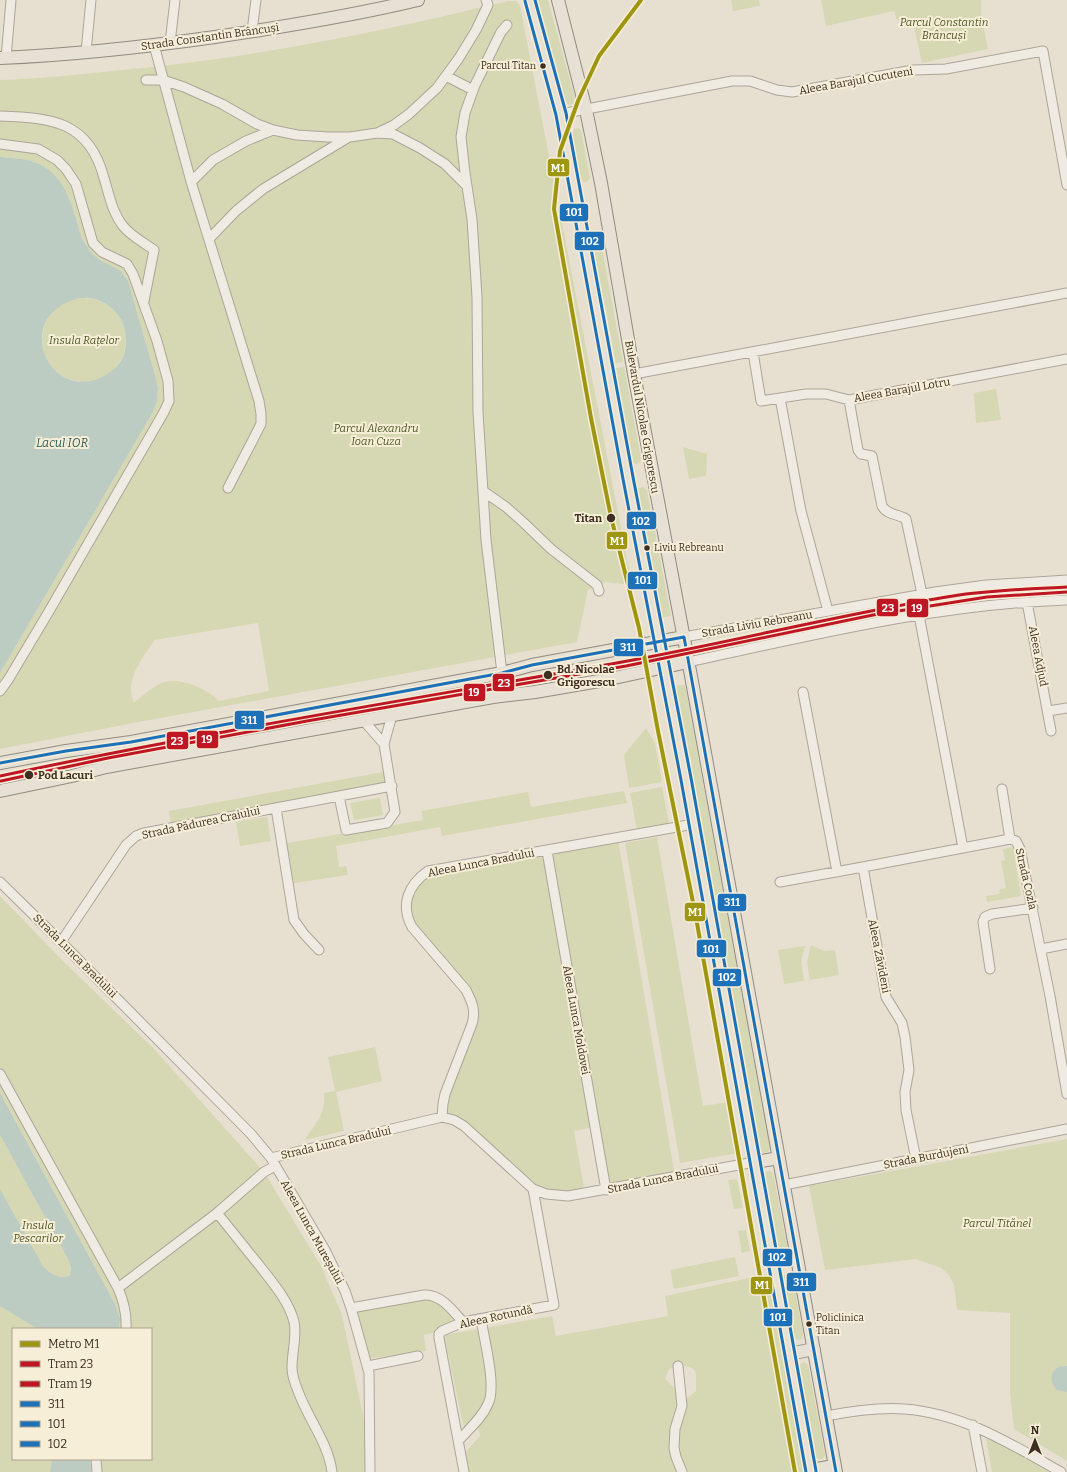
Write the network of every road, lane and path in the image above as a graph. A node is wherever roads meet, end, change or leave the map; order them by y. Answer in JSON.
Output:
{"nodes":[{"id":1,"x":11,"y":0,"type":"edge"},
{"id":2,"x":92,"y":0,"type":"edge"},
{"id":3,"x":175,"y":0,"type":"edge"},
{"id":4,"x":256,"y":0,"type":"edge"},
{"id":5,"x":418,"y":0,"type":"edge"},
{"id":6,"x":486,"y":0,"type":"edge"},
{"id":7,"x":530,"y":0,"type":"edge"},
{"id":8,"x":558,"y":0,"type":"edge"},
{"id":9,"x":507,"y":25,"type":"dead end"},
{"id":10,"x":252,"y":31,"type":"junction"},
{"id":11,"x":170,"y":43,"type":"junction"},
{"id":12,"x":154,"y":45,"type":"junction"},
{"id":13,"x":86,"y":52,"type":"junction"},
{"id":14,"x":3,"y":58,"type":"edge"},
{"id":15,"x":446,"y":76,"type":"junction"},
{"id":16,"x":146,"y":80,"type":"dead end"},
{"id":17,"x":163,"y":80,"type":"junction"},
{"id":18,"x":473,"y":90,"type":"junction"},
{"id":19,"x":586,"y":110,"type":"junction"},
{"id":20,"x":561,"y":114,"type":"junction"},
{"id":21,"x":0,"y":116,"type":"edge"},
{"id":22,"x":273,"y":130,"type":"junction"},
{"id":23,"x":377,"y":133,"type":"junction"},
{"id":24,"x":350,"y":136,"type":"junction"},
{"id":25,"x":0,"y":144,"type":"edge"},
{"id":26,"x":192,"y":182,"type":"junction"},
{"id":27,"x":1067,"y":185,"type":"edge"},
{"id":28,"x":467,"y":186,"type":"junction"},
{"id":29,"x":209,"y":239,"type":"junction"},
{"id":30,"x":1067,"y":293,"type":"edge"},
{"id":31,"x":144,"y":303,"type":"junction"},
{"id":32,"x":752,"y":352,"type":"junction"},
{"id":33,"x":1067,"y":359,"type":"edge"},
{"id":34,"x":634,"y":374,"type":"junction"},
{"id":35,"x":780,"y":398,"type":"junction"},
{"id":36,"x":849,"y":400,"type":"junction"},
{"id":37,"x":228,"y":488,"type":"dead end"},
{"id":38,"x":483,"y":491,"type":"junction"},
{"id":39,"x":1067,"y":580,"type":"edge"},
{"id":40,"x":599,"y":591,"type":"dead end"},
{"id":41,"x":922,"y":594,"type":"junction"},
{"id":42,"x":1067,"y":600,"type":"edge"},
{"id":43,"x":1027,"y":602,"type":"junction"},
{"id":44,"x":828,"y":611,"type":"junction"},
{"id":45,"x":919,"y":615,"type":"junction"},
{"id":46,"x":684,"y":637,"type":"junction"},
{"id":47,"x":659,"y":642,"type":"junction"},
{"id":48,"x":688,"y":662,"type":"junction"},
{"id":49,"x":664,"y":668,"type":"junction"},
{"id":50,"x":502,"y":673,"type":"junction"},
{"id":51,"x":0,"y":691,"type":"edge"},
{"id":52,"x":803,"y":692,"type":"dead end"},
{"id":53,"x":1067,"y":708,"type":"edge"},
{"id":54,"x":1048,"y":711,"type":"junction"},
{"id":55,"x":392,"y":715,"type":"junction"},
{"id":56,"x":363,"y":720,"type":"junction"},
{"id":57,"x":1051,"y":731,"type":"dead end"},
{"id":58,"x":384,"y":744,"type":"junction"},
{"id":59,"x":0,"y":763,"type":"edge"},
{"id":60,"x":392,"y":786,"type":"junction"},
{"id":61,"x":1002,"y":790,"type":"dead end"},
{"id":62,"x":0,"y":791,"type":"edge"},
{"id":63,"x":339,"y":796,"type":"junction"},
{"id":64,"x":276,"y":808,"type":"junction"},
{"id":65,"x":694,"y":824,"type":"junction"},
{"id":66,"x":1010,"y":839,"type":"junction"},
{"id":67,"x":963,"y":848,"type":"junction"},
{"id":68,"x":548,"y":851,"type":"junction"},
{"id":69,"x":863,"y":867,"type":"junction"},
{"id":70,"x":837,"y":872,"type":"junction"},
{"id":71,"x":0,"y":882,"type":"edge"},
{"id":72,"x":780,"y":882,"type":"dead end"},
{"id":73,"x":1033,"y":908,"type":"junction"},
{"id":74,"x":61,"y":942,"type":"junction"},
{"id":75,"x":1067,"y":944,"type":"edge"},
{"id":76,"x":1041,"y":949,"type":"junction"},
{"id":77,"x":319,"y":950,"type":"dead end"},
{"id":78,"x":990,"y":969,"type":"dead end"},
{"id":79,"x":0,"y":1074,"type":"edge"},
{"id":80,"x":1067,"y":1094,"type":"edge"},
{"id":81,"x":442,"y":1117,"type":"junction"},
{"id":82,"x":1067,"y":1129,"type":"edge"},
{"id":83,"x":779,"y":1158,"type":"junction"},
{"id":84,"x":916,"y":1159,"type":"junction"},
{"id":85,"x":273,"y":1162,"type":"junction"},
{"id":86,"x":755,"y":1162,"type":"junction"},
{"id":87,"x":784,"y":1185,"type":"junction"},
{"id":88,"x":533,"y":1190,"type":"junction"},
{"id":89,"x":606,"y":1190,"type":"junction"},
{"id":90,"x":217,"y":1213,"type":"junction"},
{"id":91,"x":118,"y":1288,"type":"junction"},
{"id":92,"x":351,"y":1308,"type":"junction"},
{"id":93,"x":481,"y":1318,"type":"junction"},
{"id":94,"x":463,"y":1322,"type":"junction"},
{"id":95,"x":126,"y":1328,"type":"edge"},
{"id":96,"x":814,"y":1349,"type":"junction"},
{"id":97,"x":789,"y":1354,"type":"junction"},
{"id":98,"x":418,"y":1356,"type":"dead end"},
{"id":99,"x":368,"y":1366,"type":"junction"},
{"id":100,"x":678,"y":1366,"type":"dead end"},
{"id":101,"x":826,"y":1416,"type":"junction"},
{"id":102,"x":973,"y":1425,"type":"junction"},
{"id":103,"x":459,"y":1440,"type":"junction"},
{"id":104,"x":96,"y":1460,"type":"edge"},
{"id":105,"x":836,"y":1469,"type":"edge"},
{"id":106,"x":810,"y":1471,"type":"edge"},
{"id":107,"x":98,"y":1472,"type":"edge"},
{"id":108,"x":332,"y":1472,"type":"edge"},
{"id":109,"x":370,"y":1472,"type":"edge"},
{"id":110,"x":464,"y":1472,"type":"edge"},
{"id":111,"x":682,"y":1472,"type":"edge"},
{"id":112,"x":982,"y":1472,"type":"edge"},
{"id":113,"x":1061,"y":1472,"type":"edge"}],
"edges":[{"from":1,"to":14,"type":"street"},
{"from":2,"to":13,"type":"street"},
{"from":3,"to":11,"type":"street"},
{"from":4,"to":10,"type":"street"},
{"from":5,"to":10,"type":"main road","name":"Strada Constantin Brâncuși"},
{"from":6,"to":15,"type":"street"},
{"from":7,"to":20,"type":"main road"},
{"from":8,"to":19,"type":"main road","name":"Bulevardul Nicolae Grigorescu"},
{"from":9,"to":18,"type":"street"},
{"from":10,"to":11,"type":"main road","name":"Strada Constantin Brâncuși"},
{"from":11,"to":12,"type":"main road","name":"Strada Constantin Brâncuși"},
{"from":12,"to":13,"type":"main road","name":"Strada Constantin Brâncuși"},
{"from":12,"to":17,"type":"street"},
{"from":13,"to":14,"type":"main road","name":"Strada Constantin Brâncuși"},
{"from":15,"to":18,"type":"street"},
{"from":15,"to":23,"type":"street"},
{"from":16,"to":17,"type":"street"},
{"from":17,"to":22,"type":"street"},
{"from":17,"to":26,"type":"street"},
{"from":18,"to":28,"type":"street"},
{"from":19,"to":20,"type":"street","name":"Aleea Barajul Cucuteni"},
{"from":19,"to":27,"type":"street","name":"Aleea Barajul Cucuteni"},
{"from":19,"to":34,"type":"main road","name":"Bulevardul Nicolae Grigorescu"},
{"from":20,"to":47,"type":"main road"},
{"from":21,"to":31,"type":"street"},
{"from":22,"to":24,"type":"street"},
{"from":22,"to":26,"type":"street"},
{"from":23,"to":24,"type":"street"},
{"from":23,"to":28,"type":"street"},
{"from":24,"to":29,"type":"street"},
{"from":25,"to":31,"type":"street"},
{"from":26,"to":29,"type":"street"},
{"from":28,"to":38,"type":"street"},
{"from":29,"to":37,"type":"street"},
{"from":30,"to":32,"type":"street"},
{"from":31,"to":51,"type":"street"},
{"from":32,"to":34,"type":"street"},
{"from":32,"to":35,"type":"street","name":"Aleea Barajul Lotru"},
{"from":33,"to":36,"type":"street","name":"Aleea Barajul Lotru"},
{"from":34,"to":46,"type":"main road","name":"Bulevardul Nicolae Grigorescu"},
{"from":35,"to":36,"type":"street","name":"Aleea Barajul Lotru"},
{"from":35,"to":44,"type":"street"},
{"from":36,"to":41,"type":"street"},
{"from":38,"to":40,"type":"street"},
{"from":38,"to":50,"type":"street"},
{"from":39,"to":41,"type":"street","name":"Strada Liviu Rebreanu"},
{"from":41,"to":44,"type":"street","name":"Strada Liviu Rebreanu"},
{"from":42,"to":43,"type":"street","name":"Strada Liviu Rebreanu"},
{"from":43,"to":45,"type":"street","name":"Strada Liviu Rebreanu"},
{"from":43,"to":54,"type":"street","name":"Aleea Adjud"},
{"from":44,"to":46,"type":"street","name":"Strada Liviu Rebreanu"},
{"from":45,"to":48,"type":"street","name":"Strada Liviu Rebreanu"},
{"from":45,"to":67,"type":"street"},
{"from":46,"to":47,"type":"main road","name":"Strada Liviu Rebreanu"},
{"from":46,"to":48,"type":"main road","name":"Bulevardul Nicolae Grigorescu"},
{"from":47,"to":49,"type":"main road"},
{"from":47,"to":50,"type":"main road","name":"Strada Liviu Rebreanu"},
{"from":48,"to":49,"type":"main road","name":"Strada Liviu Rebreanu"},
{"from":48,"to":83,"type":"main road","name":"Bulevardul Nicolae Grigorescu"},
{"from":49,"to":55,"type":"main road","name":"Strada Liviu Rebreanu"},
{"from":49,"to":65,"type":"main road"},
{"from":50,"to":59,"type":"main road","name":"Strada Liviu Rebreanu"},
{"from":52,"to":70,"type":"street"},
{"from":53,"to":54,"type":"street"},
{"from":54,"to":57,"type":"street","name":"Aleea Adjud"},
{"from":55,"to":56,"type":"main road","name":"Strada Liviu Rebreanu"},
{"from":55,"to":58,"type":"street"},
{"from":56,"to":58,"type":"street"},
{"from":56,"to":62,"type":"main road","name":"Strada Liviu Rebreanu"},
{"from":58,"to":60,"type":"street"},
{"from":60,"to":63,"type":"street","name":"Strada Pădurea Craiului"},
{"from":60,"to":63,"type":"street"},
{"from":61,"to":66,"type":"street","name":"Strada Cozla"},
{"from":63,"to":64,"type":"street","name":"Strada Pădurea Craiului"},
{"from":64,"to":74,"type":"street","name":"Strada Pădurea Craiului"},
{"from":64,"to":77,"type":"street","name":"Strada Pădurea Craiului"},
{"from":65,"to":68,"type":"street","name":"Aleea Lunca Bradului"},
{"from":65,"to":86,"type":"main road"},
{"from":66,"to":67,"type":"street"},
{"from":66,"to":73,"type":"street","name":"Strada Cozla"},
{"from":67,"to":69,"type":"street"},
{"from":68,"to":81,"type":"street","name":"Aleea Lunca Bradului"},
{"from":68,"to":89,"type":"street","name":"Aleea Lunca Moldovei"},
{"from":69,"to":70,"type":"street"},
{"from":69,"to":84,"type":"street","name":"Aleea Zăvideni"},
{"from":70,"to":72,"type":"street"},
{"from":71,"to":74,"type":"street","name":"Strada Lunca Bradului"},
{"from":73,"to":76,"type":"street","name":"Strada Cozla"},
{"from":73,"to":78,"type":"street"},
{"from":74,"to":85,"type":"street","name":"Strada Lunca Bradului"},
{"from":75,"to":76,"type":"street"},
{"from":76,"to":80,"type":"street","name":"Strada Cozla"},
{"from":79,"to":91,"type":"street"},
{"from":81,"to":85,"type":"street","name":"Strada Lunca Bradului"},
{"from":81,"to":88,"type":"street","name":"Strada Lunca Bradului"},
{"from":82,"to":84,"type":"street","name":"Strada Burdujeni"},
{"from":83,"to":86,"type":"main road"},
{"from":83,"to":87,"type":"main road","name":"Bulevardul Nicolae Grigorescu"},
{"from":84,"to":87,"type":"street","name":"Strada Burdujeni"},
{"from":85,"to":90,"type":"street"},
{"from":85,"to":92,"type":"street","name":"Aleea Lunca Mureșului"},
{"from":86,"to":89,"type":"street","name":"Strada Lunca Bradului"},
{"from":86,"to":97,"type":"main road"},
{"from":87,"to":96,"type":"main road","name":"Bulevardul Nicolae Grigorescu"},
{"from":88,"to":89,"type":"street","name":"Strada Lunca Bradului"},
{"from":88,"to":93,"type":"street","name":"Aleea Rotundă"},
{"from":90,"to":91,"type":"street"},
{"from":90,"to":108,"type":"street"},
{"from":91,"to":95,"type":"street"},
{"from":92,"to":94,"type":"street"},
{"from":92,"to":99,"type":"street","name":"Aleea Lunca Mureșului"},
{"from":93,"to":94,"type":"street","name":"Aleea Rotundă"},
{"from":93,"to":103,"type":"street"},
{"from":94,"to":103,"type":"street","name":"Aleea Rotundă"},
{"from":96,"to":97,"type":"main road"},
{"from":96,"to":101,"type":"main road","name":"Bulevardul Nicolae Grigorescu"},
{"from":97,"to":106,"type":"main road"},
{"from":98,"to":99,"type":"street"},
{"from":99,"to":109,"type":"street","name":"Aleea Lunca Mureșului"},
{"from":100,"to":111,"type":"street"},
{"from":101,"to":102,"type":"street"},
{"from":101,"to":105,"type":"main road","name":"Bulevardul Nicolae Grigorescu"},
{"from":102,"to":112,"type":"street"},
{"from":102,"to":113,"type":"street"},
{"from":103,"to":110,"type":"street","name":"Aleea Rotundă"},
{"from":104,"to":107,"type":"street"},
{"from":105,"to":106,"type":"main road"}]}
